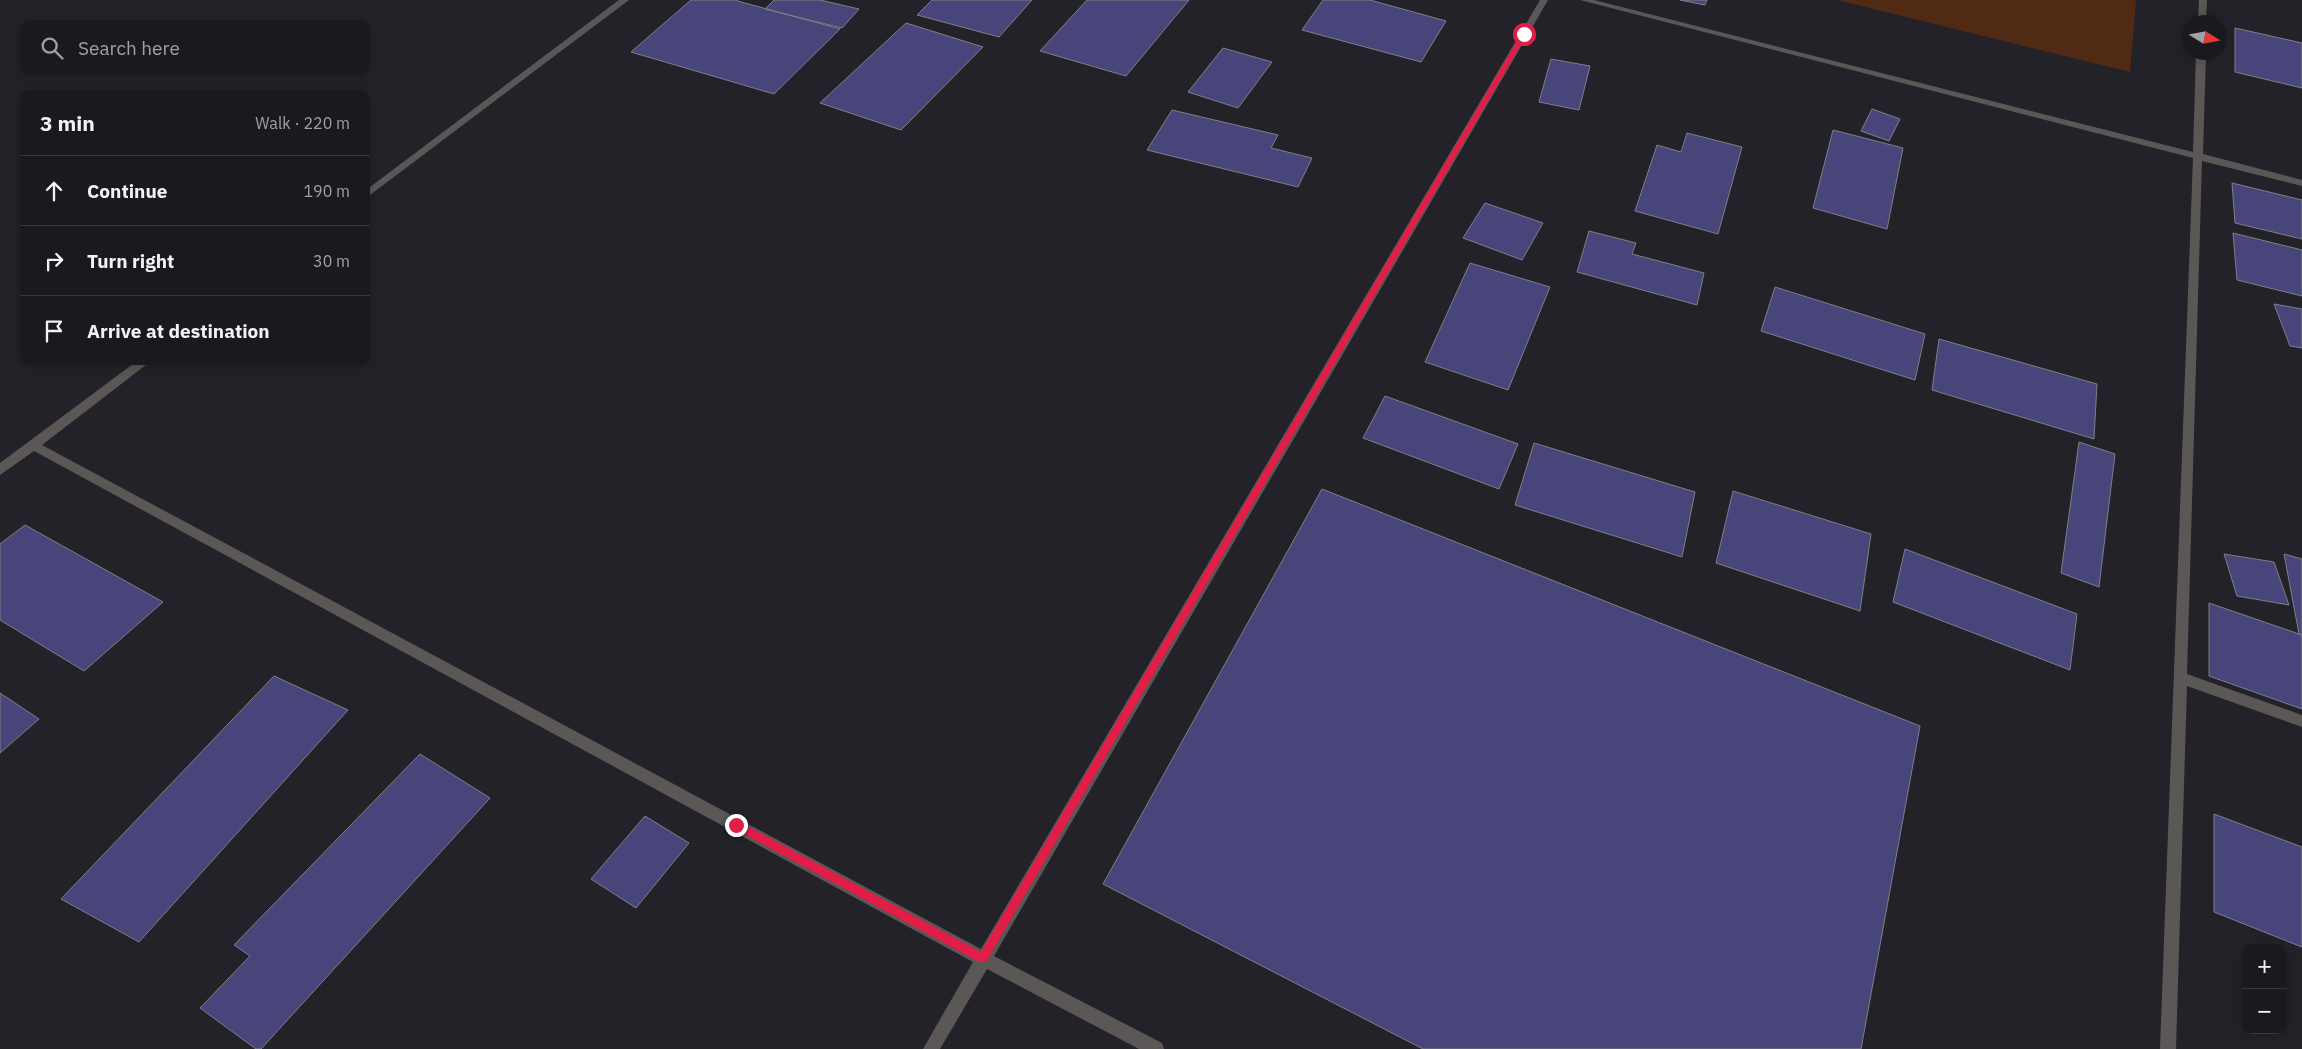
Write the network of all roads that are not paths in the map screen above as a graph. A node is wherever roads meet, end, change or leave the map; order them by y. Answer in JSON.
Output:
{"nodes":[{"id":1,"x":626,"y":0,"type":"edge"},
{"id":2,"x":1544,"y":0,"type":"edge"},
{"id":3,"x":1584,"y":0,"type":"edge"},
{"id":4,"x":2203,"y":0,"type":"edge"},
{"id":5,"x":2202,"y":15,"type":"edge"},
{"id":6,"x":2201,"y":60,"type":"edge"},
{"id":7,"x":2199,"y":158,"type":"junction"},
{"id":8,"x":2302,"y":183,"type":"edge"},
{"id":9,"x":370,"y":192,"type":"edge"},
{"id":10,"x":140,"y":365,"type":"edge"},
{"id":11,"x":33,"y":445,"type":"junction"},
{"id":12,"x":0,"y":470,"type":"edge"},
{"id":13,"x":2181,"y":678,"type":"junction"},
{"id":14,"x":2302,"y":721,"type":"edge"},
{"id":15,"x":982,"y":958,"type":"junction"},
{"id":16,"x":931,"y":1049,"type":"edge"},
{"id":17,"x":1156,"y":1049,"type":"edge"},
{"id":18,"x":2168,"y":1049,"type":"edge"}],
"edges":[{"from":1,"to":9,"type":"street"},
{"from":2,"to":15,"type":"street"},
{"from":3,"to":7,"type":"street"},
{"from":4,"to":5,"type":"street"},
{"from":6,"to":7,"type":"street"},
{"from":7,"to":8,"type":"street"},
{"from":7,"to":13,"type":"street"},
{"from":10,"to":11,"type":"street"},
{"from":11,"to":12,"type":"street"},
{"from":11,"to":15,"type":"street"},
{"from":13,"to":14,"type":"street"},
{"from":13,"to":18,"type":"street"},
{"from":15,"to":16,"type":"street"},
{"from":15,"to":17,"type":"street"}]}
